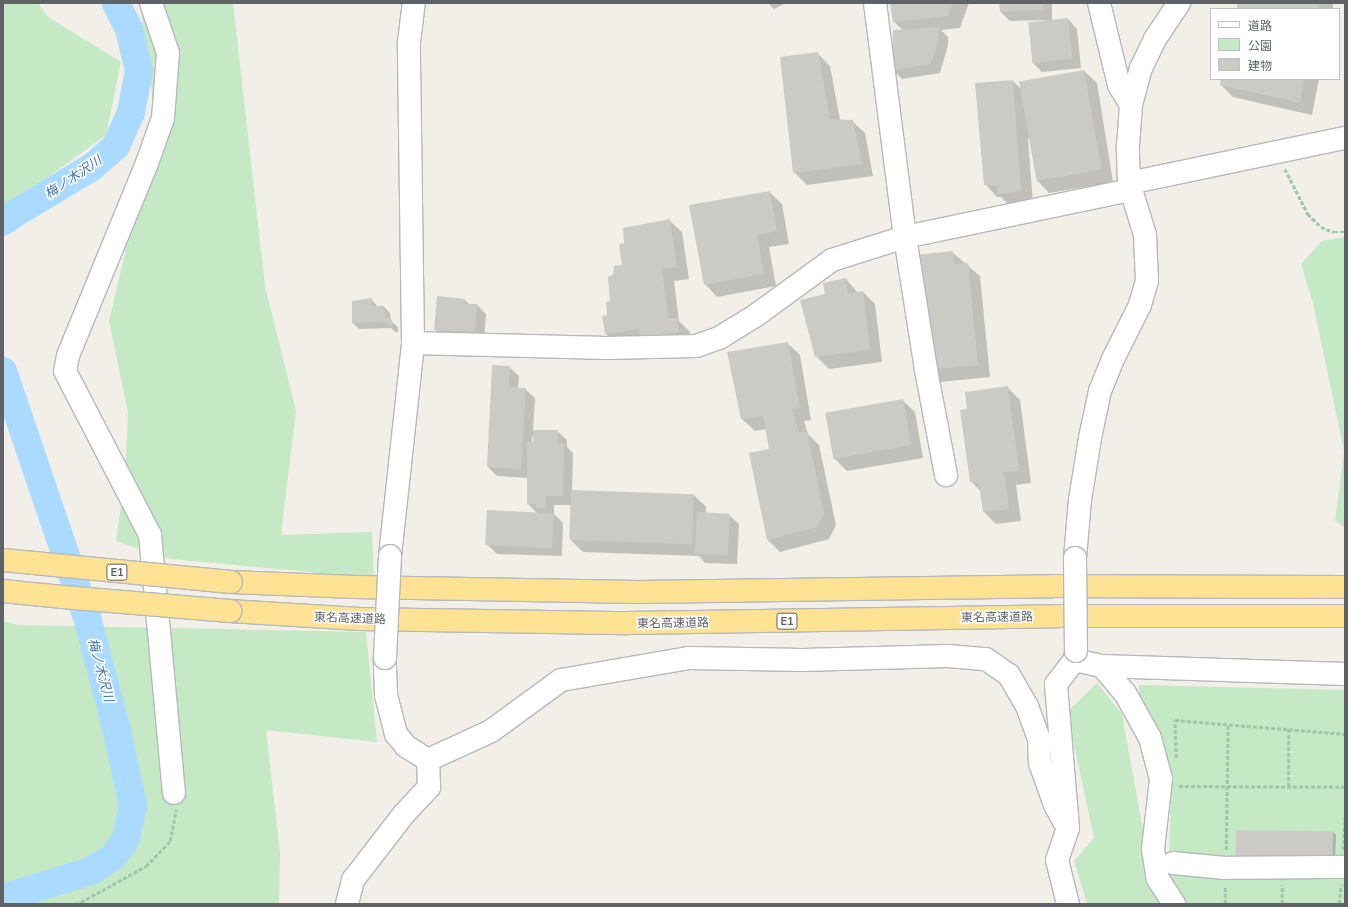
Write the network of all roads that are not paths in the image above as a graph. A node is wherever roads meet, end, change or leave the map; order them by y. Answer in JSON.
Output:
{"nodes":[{"id":1,"x":151,"y":3,"type":"edge"},
{"id":2,"x":414,"y":3,"type":"edge"},
{"id":3,"x":875,"y":3,"type":"edge"},
{"id":4,"x":1099,"y":3,"type":"edge"},
{"id":5,"x":1178,"y":3,"type":"edge"},
{"id":6,"x":1131,"y":106,"type":"junction"},
{"id":7,"x":1345,"y":138,"type":"edge"},
{"id":8,"x":1129,"y":186,"type":"junction"},
{"id":9,"x":905,"y":237,"type":"junction"},
{"id":10,"x":413,"y":343,"type":"junction"},
{"id":11,"x":946,"y":475,"type":"dead end"},
{"id":12,"x":3,"y":560,"type":"edge"},
{"id":13,"x":1345,"y":587,"type":"edge"},
{"id":14,"x":3,"y":591,"type":"edge"},
{"id":15,"x":1345,"y":616,"type":"edge"},
{"id":16,"x":1076,"y":655,"type":"junction"},
{"id":17,"x":1102,"y":666,"type":"junction"},
{"id":18,"x":1345,"y":674,"type":"edge"},
{"id":19,"x":428,"y":760,"type":"junction"},
{"id":20,"x":174,"y":793,"type":"road end"},
{"id":21,"x":1068,"y":828,"type":"junction"},
{"id":22,"x":1173,"y":863,"type":"dead end"},
{"id":23,"x":1345,"y":867,"type":"edge"},
{"id":24,"x":347,"y":904,"type":"edge"},
{"id":25,"x":1068,"y":904,"type":"edge"},
{"id":26,"x":1174,"y":904,"type":"edge"}],
"edges":[{"from":1,"to":20,"type":"street"},
{"from":2,"to":10,"type":"street"},
{"from":3,"to":9,"type":"street"},
{"from":4,"to":6,"type":"street"},
{"from":5,"to":6,"type":"street"},
{"from":6,"to":8,"type":"street"},
{"from":7,"to":8,"type":"street"},
{"from":8,"to":9,"type":"street"},
{"from":8,"to":16,"type":"street","bridge":true},
{"from":9,"to":10,"type":"street"},
{"from":9,"to":11,"type":"street"},
{"from":10,"to":19,"type":"street","bridge":true},
{"from":12,"to":13,"type":"highway","number":"E1","bridge":true},
{"from":14,"to":15,"type":"highway","name":"東名高速道路","number":"E1","bridge":true},
{"from":16,"to":17,"type":"street"},
{"from":16,"to":21,"type":"street"},
{"from":17,"to":18,"type":"street"},
{"from":17,"to":26,"type":"street"},
{"from":19,"to":21,"type":"street"},
{"from":19,"to":24,"type":"street"},
{"from":21,"to":25,"type":"street"},
{"from":22,"to":23,"type":"street"}]}
